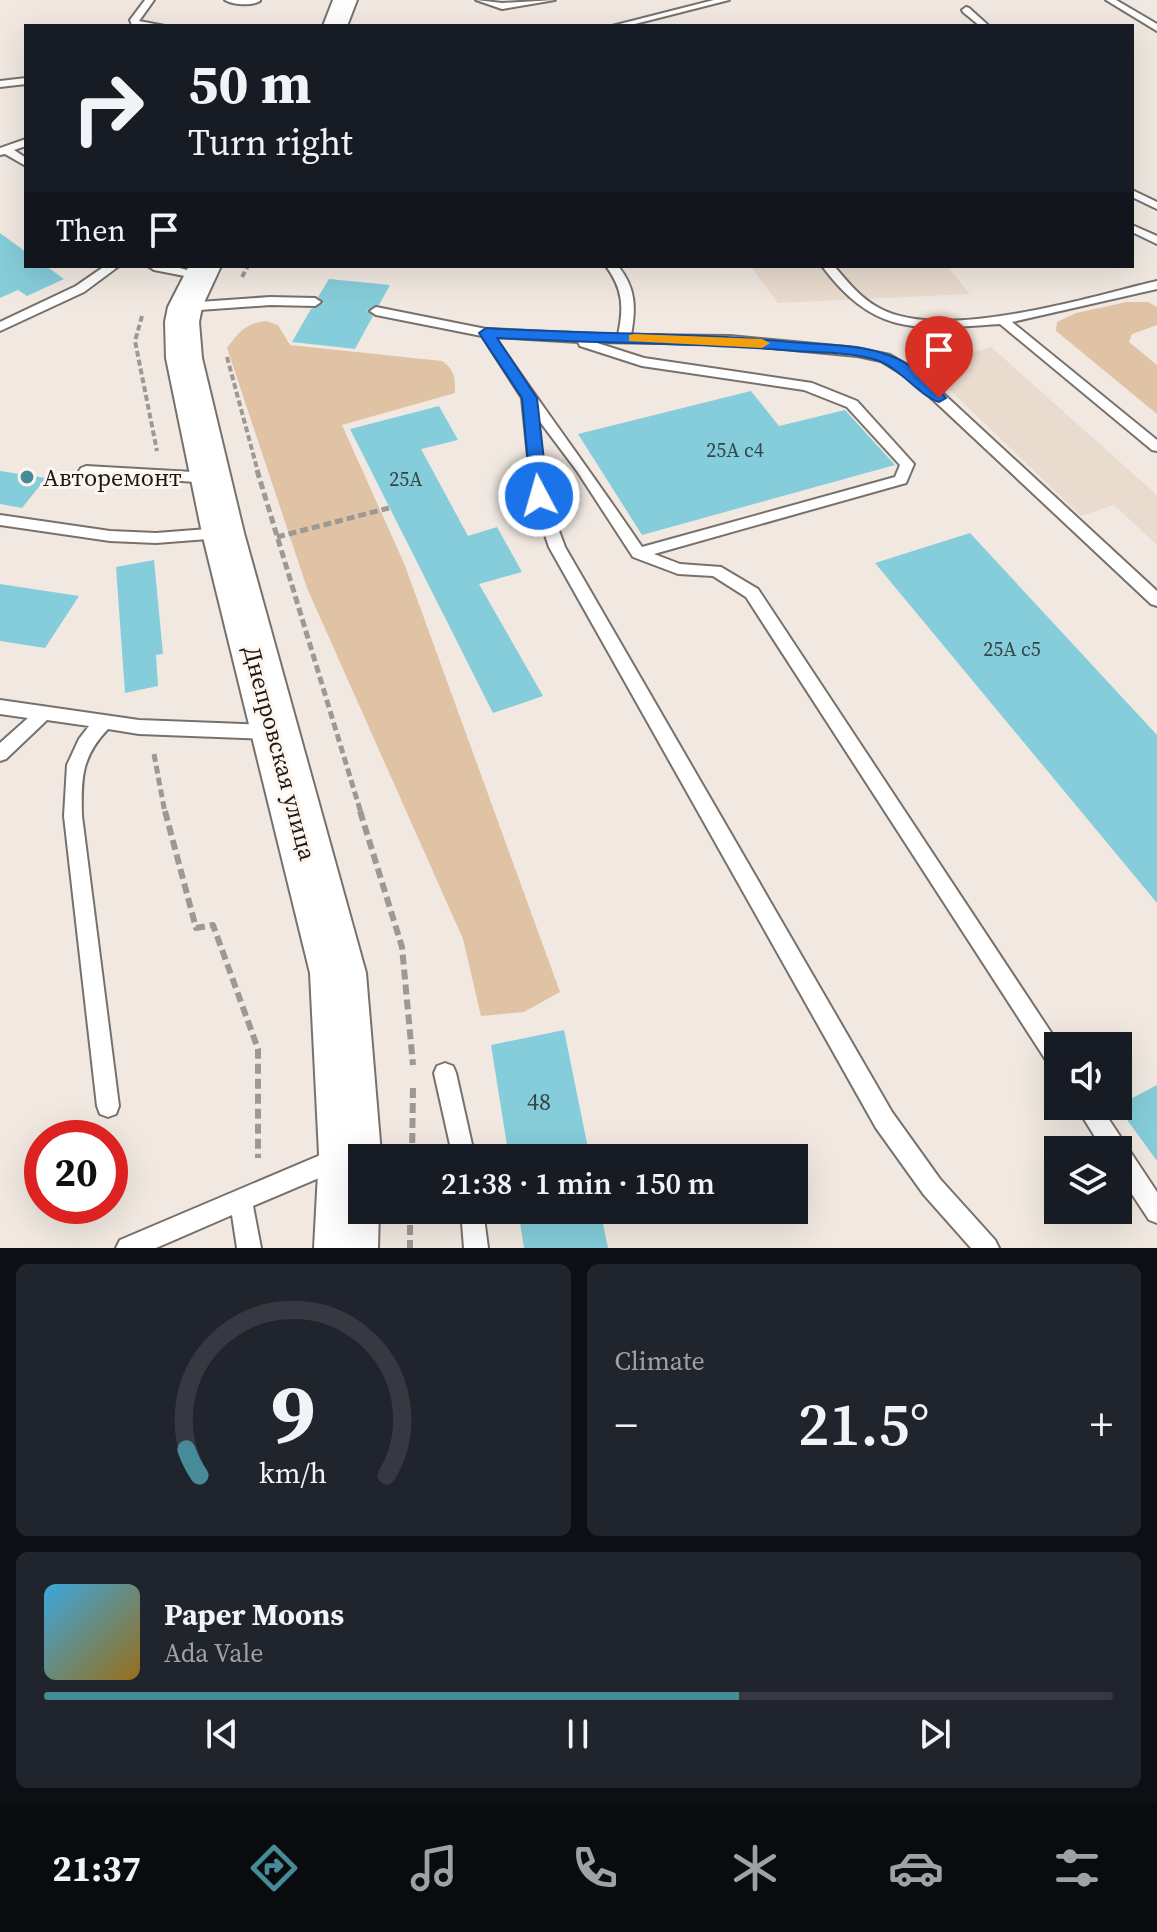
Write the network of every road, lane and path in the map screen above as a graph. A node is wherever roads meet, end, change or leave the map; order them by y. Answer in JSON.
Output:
{"nodes":[{"id":1,"x":150,"y":0,"type":"edge"},
{"id":2,"x":229,"y":0,"type":"edge"},
{"id":3,"x":345,"y":0,"type":"edge"},
{"id":4,"x":480,"y":0,"type":"edge"},
{"id":5,"x":551,"y":0,"type":"edge"},
{"id":6,"x":725,"y":0,"type":"edge"},
{"id":7,"x":1110,"y":0,"type":"edge"},
{"id":8,"x":256,"y":1,"type":"edge"},
{"id":9,"x":966,"y":10,"type":"dead end"},
{"id":10,"x":144,"y":24,"type":"edge"},
{"id":11,"x":336,"y":24,"type":"edge"},
{"id":12,"x":628,"y":24,"type":"edge"},
{"id":13,"x":983,"y":24,"type":"edge"},
{"id":14,"x":1157,"y":28,"type":"edge"},
{"id":15,"x":24,"y":81,"type":"edge"},
{"id":16,"x":0,"y":84,"type":"edge"},
{"id":17,"x":24,"y":143,"type":"edge"},
{"id":18,"x":4,"y":151,"type":"edge"},
{"id":19,"x":24,"y":162,"type":"edge"},
{"id":20,"x":1134,"y":194,"type":"edge"},
{"id":21,"x":1157,"y":206,"type":"edge"},
{"id":22,"x":1134,"y":229,"type":"edge"},
{"id":23,"x":1157,"y":241,"type":"edge"},
{"id":24,"x":110,"y":268,"type":"edge"},
{"id":25,"x":159,"y":268,"type":"edge"},
{"id":26,"x":244,"y":268,"type":"edge"},
{"id":27,"x":614,"y":268,"type":"edge"},
{"id":28,"x":830,"y":268,"type":"edge"},
{"id":29,"x":1157,"y":285,"type":"edge"},
{"id":30,"x":205,"y":288,"type":"edge"},
{"id":31,"x":315,"y":302,"type":"dead end"},
{"id":32,"x":376,"y":311,"type":"dead end"},
{"id":33,"x":1003,"y":320,"type":"junction"},
{"id":34,"x":0,"y":327,"type":"edge"},
{"id":35,"x":486,"y":333,"type":"junction"},
{"id":36,"x":567,"y":338,"type":"junction"},
{"id":37,"x":624,"y":338,"type":"junction"},
{"id":38,"x":529,"y":398,"type":"junction"},
{"id":39,"x":1157,"y":447,"type":"edge"},
{"id":40,"x":86,"y":471,"type":"dead end"},
{"id":41,"x":210,"y":478,"type":"junction"},
{"id":42,"x":389,"y":508,"type":"dead end"},
{"id":43,"x":0,"y":520,"type":"edge"},
{"id":44,"x":223,"y":533,"type":"junction"},
{"id":45,"x":277,"y":537,"type":"junction"},
{"id":46,"x":638,"y":553,"type":"junction"},
{"id":47,"x":1157,"y":600,"type":"edge"},
{"id":48,"x":0,"y":707,"type":"edge"},
{"id":49,"x":42,"y":715,"type":"junction"},
{"id":50,"x":103,"y":723,"type":"junction"},
{"id":51,"x":149,"y":727,"type":"junction"},
{"id":52,"x":275,"y":732,"type":"junction"},
{"id":53,"x":0,"y":754,"type":"edge"},
{"id":54,"x":1044,"y":1040,"type":"edge"},
{"id":55,"x":445,"y":1073,"type":"dead end"},
{"id":56,"x":108,"y":1106,"type":"dead end"},
{"id":57,"x":349,"y":1144,"type":"edge"},
{"id":58,"x":412,"y":1144,"type":"edge"},
{"id":59,"x":461,"y":1144,"type":"edge"},
{"id":60,"x":348,"y":1155,"type":"edge"},
{"id":61,"x":1132,"y":1174,"type":"edge"},
{"id":62,"x":249,"y":1195,"type":"junction"},
{"id":63,"x":348,"y":1201,"type":"edge"},
{"id":64,"x":1157,"y":1212,"type":"edge"},
{"id":65,"x":410,"y":1224,"type":"edge"},
{"id":66,"x":473,"y":1224,"type":"edge"},
{"id":67,"x":128,"y":1248,"type":"edge"},
{"id":68,"x":249,"y":1248,"type":"edge"},
{"id":69,"x":346,"y":1248,"type":"edge"},
{"id":70,"x":410,"y":1248,"type":"edge"},
{"id":71,"x":476,"y":1248,"type":"edge"},
{"id":72,"x":987,"y":1248,"type":"edge"}],
"edges":[{"from":1,"to":10,"type":"lane"},
{"from":2,"to":8,"type":"lane"},
{"from":3,"to":11,"type":"main road"},
{"from":4,"to":5,"type":"lane"},
{"from":6,"to":12,"type":"lane"},
{"from":7,"to":14,"type":"lane"},
{"from":9,"to":13,"type":"lane"},
{"from":15,"to":16,"type":"lane"},
{"from":17,"to":18,"type":"lane"},
{"from":18,"to":19,"type":"lane"},
{"from":20,"to":21,"type":"lane"},
{"from":22,"to":23,"type":"lane"},
{"from":24,"to":34,"type":"lane"},
{"from":25,"to":30,"type":"lane"},
{"from":26,"to":30,"type":"path"},
{"from":27,"to":37,"type":"lane"},
{"from":28,"to":33,"type":"lane"},
{"from":29,"to":33,"type":"lane"},
{"from":30,"to":31,"type":"lane"},
{"from":30,"to":41,"type":"main road","name":"Днепровская улица"},
{"from":30,"to":45,"type":"path"},
{"from":32,"to":35,"type":"lane"},
{"from":33,"to":39,"type":"lane"},
{"from":35,"to":36,"type":"lane"},
{"from":35,"to":38,"type":"lane"},
{"from":36,"to":37,"type":"lane"},
{"from":36,"to":46,"type":"lane"},
{"from":37,"to":47,"type":"lane"},
{"from":38,"to":46,"type":"lane"},
{"from":38,"to":72,"type":"lane"},
{"from":40,"to":41,"type":"lane"},
{"from":41,"to":44,"type":"main road","name":"Днепровская улица"},
{"from":42,"to":45,"type":"path"},
{"from":43,"to":44,"type":"lane"},
{"from":44,"to":52,"type":"main road","name":"Днепровская улица"},
{"from":45,"to":58,"type":"path"},
{"from":46,"to":54,"type":"lane"},
{"from":48,"to":49,"type":"lane"},
{"from":49,"to":50,"type":"lane"},
{"from":49,"to":53,"type":"lane"},
{"from":50,"to":51,"type":"lane"},
{"from":50,"to":56,"type":"lane"},
{"from":51,"to":52,"type":"lane"},
{"from":51,"to":62,"type":"path"},
{"from":52,"to":57,"type":"main road","name":"Днепровская улица"},
{"from":55,"to":59,"type":"lane"},
{"from":60,"to":62,"type":"lane"},
{"from":61,"to":64,"type":"lane"},
{"from":62,"to":67,"type":"lane"},
{"from":62,"to":68,"type":"lane"},
{"from":63,"to":69,"type":"main road","name":"Днепровская улица"},
{"from":65,"to":70,"type":"path"},
{"from":66,"to":71,"type":"lane"}]}
